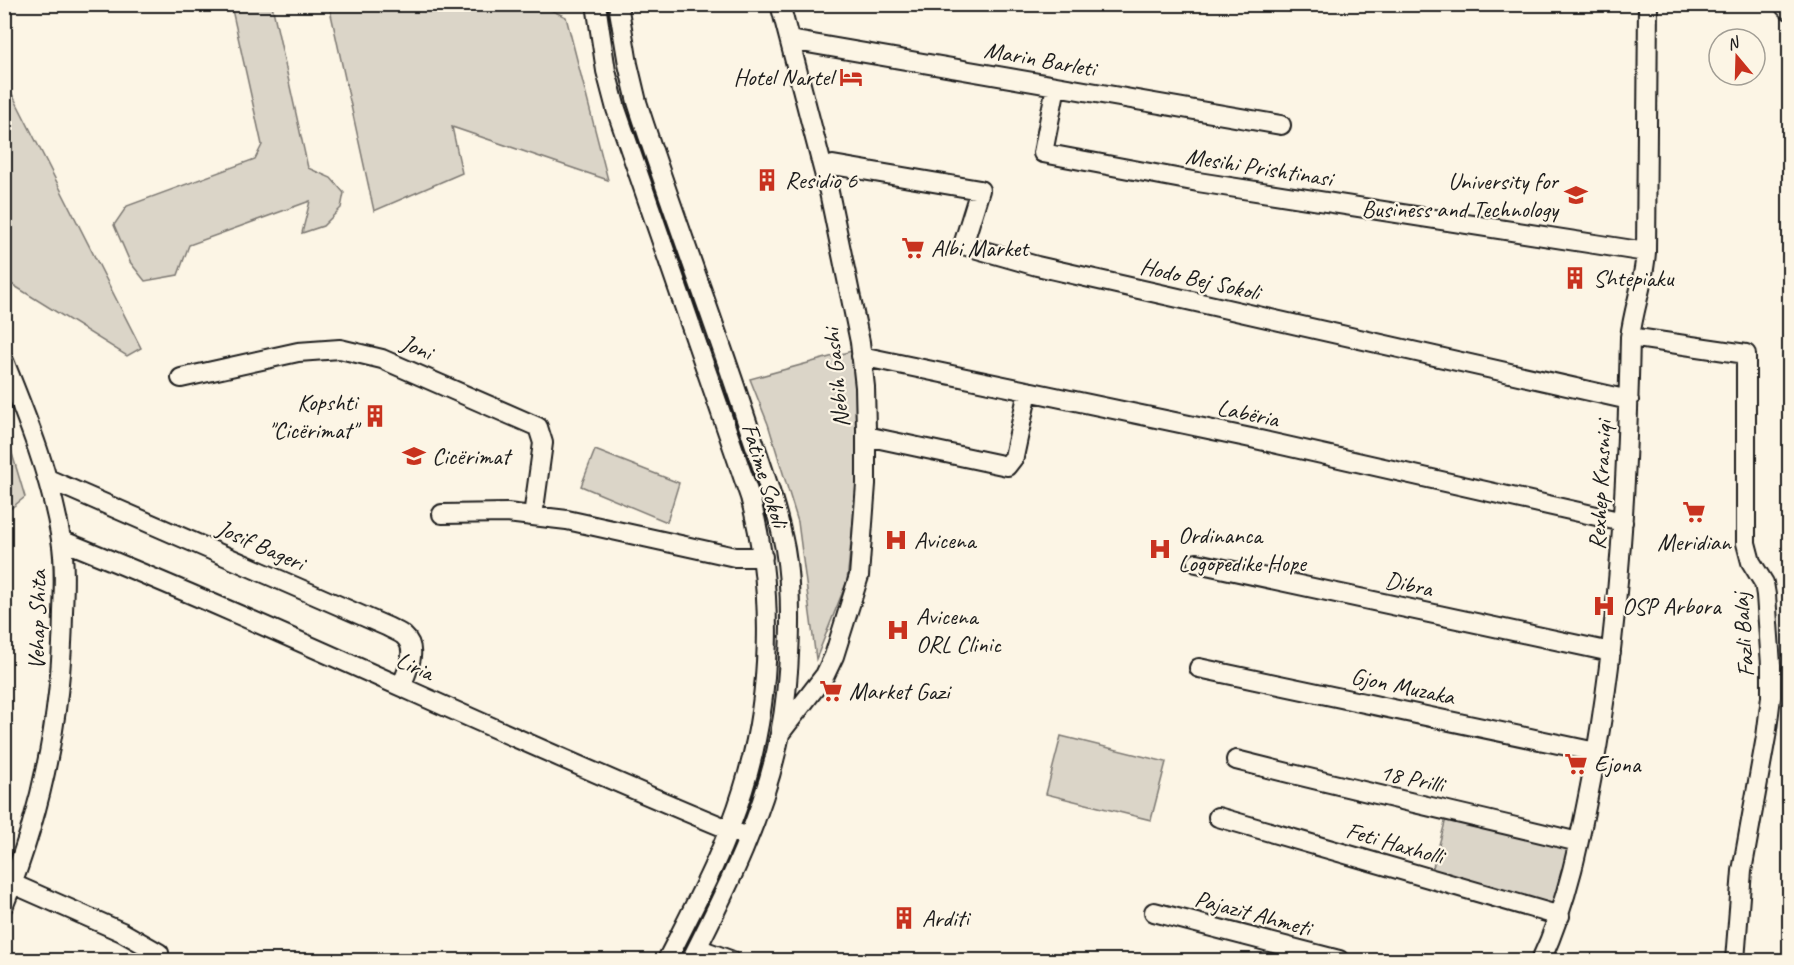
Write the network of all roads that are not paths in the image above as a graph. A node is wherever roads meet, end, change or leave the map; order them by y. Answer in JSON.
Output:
{"nodes":[{"id":1,"x":596,"y":4,"type":"edge"},
{"id":2,"x":618,"y":4,"type":"edge"},
{"id":3,"x":780,"y":4,"type":"edge"},
{"id":4,"x":1648,"y":4,"type":"edge"},
{"id":5,"x":790,"y":40,"type":"junction"},
{"id":6,"x":1056,"y":86,"type":"junction"},
{"id":7,"x":1281,"y":125,"type":"dead end"},
{"id":8,"x":833,"y":165,"type":"dead end"},
{"id":9,"x":1646,"y":252,"type":"junction"},
{"id":10,"x":1630,"y":336,"type":"junction"},
{"id":11,"x":861,"y":356,"type":"junction"},
{"id":12,"x":4,"y":361,"type":"edge"},
{"id":13,"x":180,"y":378,"type":"dead end"},
{"id":14,"x":1028,"y":391,"type":"junction"},
{"id":15,"x":1629,"y":400,"type":"junction"},
{"id":16,"x":866,"y":436,"type":"junction"},
{"id":17,"x":48,"y":479,"type":"junction"},
{"id":18,"x":442,"y":514,"type":"dead end"},
{"id":19,"x":533,"y":516,"type":"junction"},
{"id":20,"x":1623,"y":522,"type":"junction"},
{"id":21,"x":61,"y":540,"type":"junction"},
{"id":22,"x":763,"y":557,"type":"junction"},
{"id":23,"x":1197,"y":563,"type":"dead end"},
{"id":24,"x":789,"y":604,"type":"junction"},
{"id":25,"x":766,"y":605,"type":"junction"},
{"id":26,"x":1611,"y":652,"type":"junction"},
{"id":27,"x":1199,"y":668,"type":"dead end"},
{"id":28,"x":401,"y":686,"type":"junction"},
{"id":29,"x":780,"y":734,"type":"junction"},
{"id":30,"x":1596,"y":752,"type":"junction"},
{"id":31,"x":1236,"y":760,"type":"dead end"},
{"id":32,"x":1218,"y":817,"type":"dead end"},
{"id":33,"x":729,"y":829,"type":"junction"},
{"id":34,"x":748,"y":837,"type":"junction"},
{"id":35,"x":1578,"y":842,"type":"junction"},
{"id":36,"x":13,"y":884,"type":"junction"},
{"id":37,"x":4,"y":905,"type":"edge"},
{"id":38,"x":1155,"y":912,"type":"dead end"},
{"id":39,"x":1560,"y":916,"type":"junction"},
{"id":40,"x":159,"y":953,"type":"dead end"},
{"id":41,"x":694,"y":954,"type":"edge"},
{"id":42,"x":667,"y":960,"type":"edge"},
{"id":43,"x":730,"y":960,"type":"edge"},
{"id":44,"x":1339,"y":960,"type":"edge"},
{"id":45,"x":1541,"y":960,"type":"edge"},
{"id":46,"x":1736,"y":960,"type":"edge"}],
"edges":[{"from":1,"to":22,"type":"street","name":"Fatime Sokoli"},
{"from":2,"to":24,"type":"street","name":"Fatime Sokoli"},
{"from":3,"to":5,"type":"street","name":"Nebih Gashi"},
{"from":4,"to":9,"type":"street","name":"Rexhep Krasniqi"},
{"from":5,"to":6,"type":"street","name":"Marin Barleti"},
{"from":5,"to":11,"type":"street","name":"Nebih Gashi"},
{"from":6,"to":7,"type":"street","name":"Marin Barleti"},
{"from":6,"to":9,"type":"street","name":"Mesihi Prishtinasi"},
{"from":8,"to":15,"type":"street","name":"Hodo Bej Sokoli"},
{"from":9,"to":10,"type":"street","name":"Rexhep Krasniqi"},
{"from":10,"to":15,"type":"street","name":"Rexhep Krasniqi"},
{"from":10,"to":46,"type":"street","name":"Fazli Balaj"},
{"from":11,"to":14,"type":"street","name":"Labëria"},
{"from":11,"to":16,"type":"street","name":"Nebih Gashi"},
{"from":12,"to":17,"type":"street","name":"Vehap Shita"},
{"from":13,"to":19,"type":"street","name":"Joni"},
{"from":14,"to":16,"type":"street"},
{"from":14,"to":20,"type":"street","name":"Labëria"},
{"from":15,"to":20,"type":"street","name":"Rexhep Krasniqi"},
{"from":16,"to":29,"type":"street","name":"Nebih Gashi"},
{"from":17,"to":21,"type":"street","name":"Vehap Shita"},
{"from":17,"to":28,"type":"street","name":"Josif Bageri"},
{"from":18,"to":19,"type":"street"},
{"from":19,"to":22,"type":"street"},
{"from":20,"to":26,"type":"street","name":"Rexhep Krasniqi"},
{"from":21,"to":28,"type":"street","name":"Liria"},
{"from":21,"to":36,"type":"street","name":"Vehap Shita"},
{"from":22,"to":25,"type":"street","name":"Fatime Sokoli"},
{"from":23,"to":26,"type":"street","name":"Dibra"},
{"from":24,"to":25,"type":"street"},
{"from":24,"to":29,"type":"street","name":"Fatime Sokoli"},
{"from":25,"to":33,"type":"street","name":"Fatime Sokoli"},
{"from":26,"to":30,"type":"street","name":"Rexhep Krasniqi"},
{"from":27,"to":30,"type":"street","name":"Gjon Muzaka"},
{"from":28,"to":33,"type":"street","name":"Liria"},
{"from":29,"to":34,"type":"street","name":"Fatime Sokoli"},
{"from":30,"to":35,"type":"street","name":"Rexhep Krasniqi"},
{"from":31,"to":35,"type":"street","name":"18 Prilli"},
{"from":32,"to":39,"type":"street","name":"Feti Haxholli"},
{"from":33,"to":34,"type":"street","name":"Liria"},
{"from":33,"to":42,"type":"street","name":"Fatime Sokoli"},
{"from":34,"to":41,"type":"street","name":"Fatime Sokoli"},
{"from":35,"to":39,"type":"street","name":"Rexhep Krasniqi"},
{"from":36,"to":37,"type":"street","name":"Vehap Shita"},
{"from":36,"to":40,"type":"street"},
{"from":38,"to":44,"type":"street","name":"Pajazit Ahmeti"},
{"from":39,"to":45,"type":"street","name":"Rexhep Krasniqi"},
{"from":41,"to":43,"type":"street"}]}
